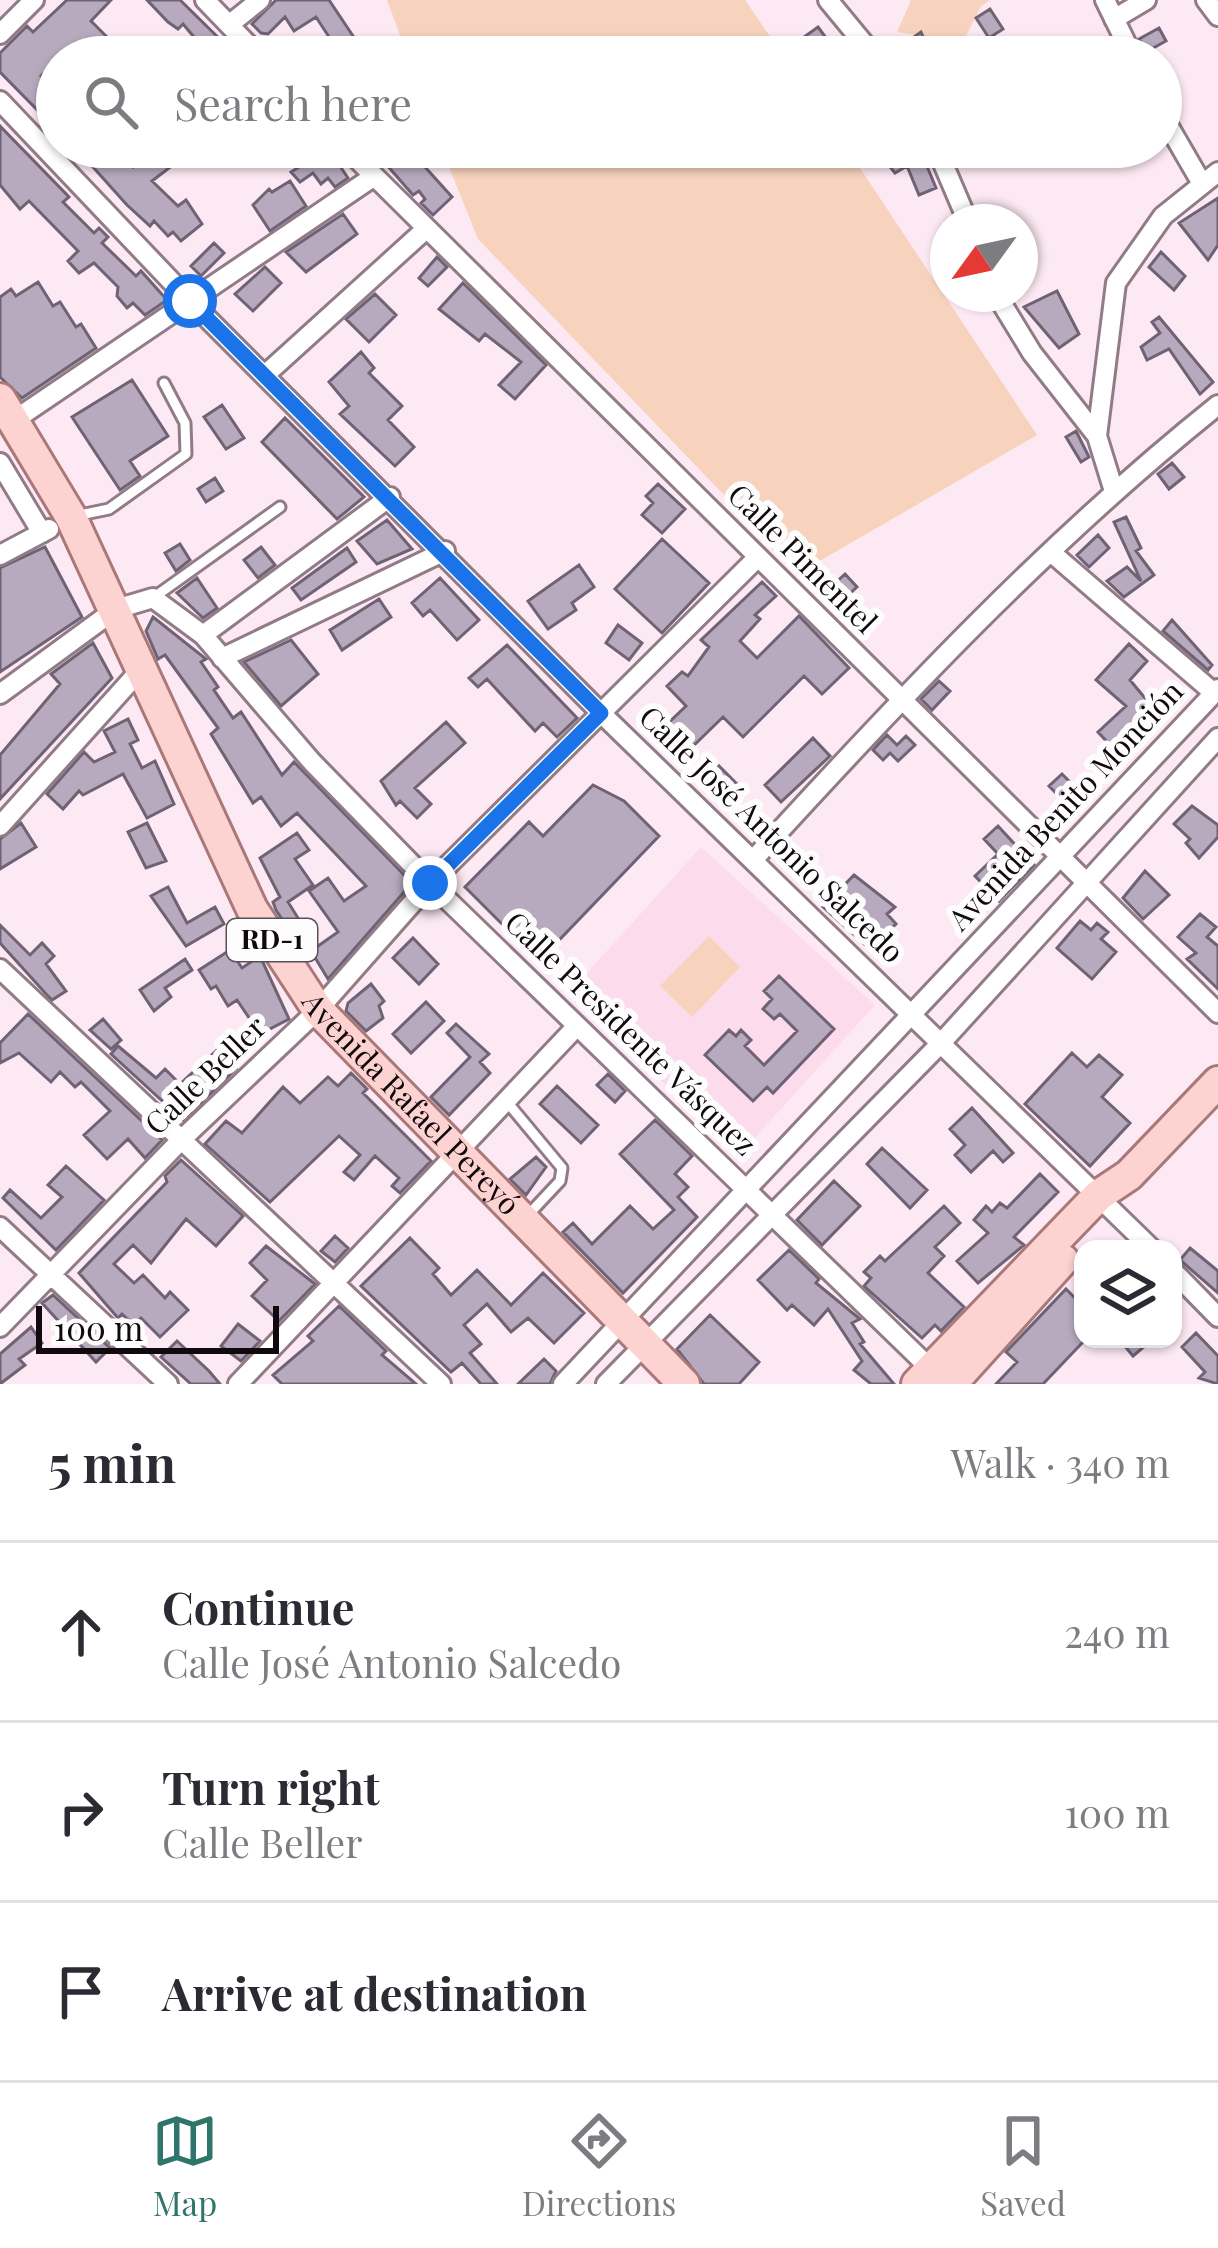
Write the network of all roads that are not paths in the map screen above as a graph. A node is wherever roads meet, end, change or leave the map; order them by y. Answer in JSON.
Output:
{"nodes":[{"id":1,"x":34,"y":0,"type":"edge"},
{"id":2,"x":205,"y":0,"type":"edge"},
{"id":3,"x":260,"y":0,"type":"edge"},
{"id":4,"x":827,"y":0,"type":"edge"},
{"id":5,"x":1105,"y":0,"type":"edge"},
{"id":6,"x":1146,"y":0,"type":"edge"},
{"id":7,"x":1205,"y":0,"type":"edge"},
{"id":8,"x":1218,"y":16,"type":"edge"},
{"id":9,"x":1114,"y":19,"type":"junction"},
{"id":10,"x":230,"y":25,"type":"junction"},
{"id":11,"x":0,"y":34,"type":"edge"},
{"id":12,"x":240,"y":36,"type":"edge"},
{"id":13,"x":857,"y":36,"type":"edge"},
{"id":14,"x":1122,"y":36,"type":"edge"},
{"id":15,"x":0,"y":100,"type":"edge"},
{"id":16,"x":36,"y":138,"type":"edge"},
{"id":17,"x":1182,"y":140,"type":"edge"},
{"id":18,"x":64,"y":168,"type":"edge"},
{"id":19,"x":365,"y":168,"type":"edge"},
{"id":20,"x":945,"y":168,"type":"edge"},
{"id":21,"x":373,"y":176,"type":"junction"},
{"id":22,"x":1210,"y":177,"type":"edge"},
{"id":23,"x":960,"y":204,"type":"edge"},
{"id":24,"x":426,"y":229,"type":"junction"},
{"id":25,"x":190,"y":301,"type":"junction"},
{"id":26,"x":1007,"y":312,"type":"edge"},
{"id":27,"x":265,"y":375,"type":"junction"},
{"id":28,"x":164,"y":383,"type":"dead end"},
{"id":29,"x":1218,"y":405,"type":"edge"},
{"id":30,"x":7,"y":410,"type":"edge"},
{"id":31,"x":1097,"y":436,"type":"junction"},
{"id":32,"x":0,"y":463,"type":"edge"},
{"id":33,"x":1113,"y":488,"type":"junction"},
{"id":34,"x":390,"y":496,"type":"junction"},
{"id":35,"x":280,"y":507,"type":"dead end"},
{"id":36,"x":71,"y":517,"type":"junction"},
{"id":37,"x":42,"y":533,"type":"junction"},
{"id":38,"x":445,"y":551,"type":"junction"},
{"id":39,"x":1053,"y":554,"type":"junction"},
{"id":40,"x":0,"y":555,"type":"edge"},
{"id":41,"x":756,"y":559,"type":"junction"},
{"id":42,"x":153,"y":598,"type":"junction"},
{"id":43,"x":116,"y":609,"type":"junction"},
{"id":44,"x":203,"y":635,"type":"junction"},
{"id":45,"x":222,"y":658,"type":"junction"},
{"id":46,"x":143,"y":667,"type":"junction"},
{"id":47,"x":1216,"y":691,"type":"edge"},
{"id":48,"x":0,"y":694,"type":"edge"},
{"id":49,"x":901,"y":698,"type":"junction"},
{"id":50,"x":601,"y":713,"type":"junction"},
{"id":51,"x":1218,"y":738,"type":"edge"},
{"id":52,"x":0,"y":826,"type":"edge"},
{"id":53,"x":1062,"y":857,"type":"junction"},
{"id":54,"x":753,"y":860,"type":"junction"},
{"id":55,"x":1086,"y":880,"type":"junction"},
{"id":56,"x":430,"y":883,"type":"junction"},
{"id":57,"x":0,"y":969,"type":"edge"},
{"id":58,"x":318,"y":1010,"type":"junction"},
{"id":59,"x":912,"y":1012,"type":"junction"},
{"id":60,"x":1218,"y":1013,"type":"edge"},
{"id":61,"x":577,"y":1027,"type":"junction"},
{"id":62,"x":942,"y":1042,"type":"junction"},
{"id":63,"x":1218,"y":1082,"type":"edge"},
{"id":64,"x":507,"y":1102,"type":"junction"},
{"id":65,"x":182,"y":1139,"type":"junction"},
{"id":66,"x":457,"y":1157,"type":"junction"},
{"id":67,"x":749,"y":1190,"type":"junction"},
{"id":68,"x":1105,"y":1201,"type":"junction"},
{"id":69,"x":772,"y":1214,"type":"junction"},
{"id":70,"x":521,"y":1223,"type":"junction"},
{"id":71,"x":0,"y":1227,"type":"edge"},
{"id":72,"x":1143,"y":1240,"type":"edge"},
{"id":73,"x":50,"y":1275,"type":"junction"},
{"id":74,"x":1182,"y":1280,"type":"edge"},
{"id":75,"x":338,"y":1284,"type":"junction"},
{"id":76,"x":1218,"y":1317,"type":"edge"},
{"id":77,"x":0,"y":1327,"type":"edge"},
{"id":78,"x":630,"y":1333,"type":"junction"},
{"id":79,"x":936,"y":1380,"type":"edge"},
{"id":80,"x":168,"y":1384,"type":"edge"},
{"id":81,"x":238,"y":1384,"type":"edge"},
{"id":82,"x":441,"y":1384,"type":"edge"},
{"id":83,"x":563,"y":1384,"type":"edge"},
{"id":84,"x":606,"y":1384,"type":"edge"},
{"id":85,"x":684,"y":1384,"type":"edge"}],
"edges":[{"from":1,"to":11,"type":"street"},
{"from":2,"to":10,"type":"street"},
{"from":3,"to":10,"type":"street"},
{"from":4,"to":13,"type":"street"},
{"from":5,"to":9,"type":"street"},
{"from":6,"to":9,"type":"street"},
{"from":7,"to":8,"type":"street"},
{"from":9,"to":14,"type":"street"},
{"from":10,"to":12,"type":"street"},
{"from":15,"to":16,"type":"street","name":"Calle José Antonio Salcedo"},
{"from":17,"to":22,"type":"street"},
{"from":18,"to":25,"type":"street","name":"Calle José Antonio Salcedo"},
{"from":19,"to":21,"type":"street","name":"Calle Pimentel"},
{"from":20,"to":23,"type":"street"},
{"from":21,"to":24,"type":"street","name":"Calle Pimentel"},
{"from":21,"to":25,"type":"street"},
{"from":22,"to":31,"type":"street"},
{"from":24,"to":27,"type":"street"},
{"from":24,"to":41,"type":"street","name":"Calle Pimentel"},
{"from":25,"to":27,"type":"street","name":"Calle José Antonio Salcedo"},
{"from":25,"to":30,"type":"street"},
{"from":26,"to":31,"type":"street"},
{"from":27,"to":34,"type":"street","name":"Calle José Antonio Salcedo"},
{"from":28,"to":36,"type":"lane"},
{"from":29,"to":33,"type":"street"},
{"from":30,"to":36,"type":"main road","name":"Avenida Rafael Pereyó","number":"RD-1"},
{"from":31,"to":33,"type":"street"},
{"from":32,"to":37,"type":"street"},
{"from":33,"to":39,"type":"street"},
{"from":34,"to":38,"type":"street","name":"Calle José Antonio Salcedo"},
{"from":34,"to":44,"type":"street"},
{"from":35,"to":42,"type":"lane"},
{"from":36,"to":37,"type":"street"},
{"from":36,"to":43,"type":"main road","name":"Avenida Rafael Pereyó","number":"RD-1"},
{"from":37,"to":40,"type":"street"},
{"from":38,"to":45,"type":"street"},
{"from":38,"to":50,"type":"street","name":"Calle José Antonio Salcedo"},
{"from":39,"to":47,"type":"street"},
{"from":39,"to":49,"type":"street"},
{"from":41,"to":49,"type":"street","name":"Calle Pimentel"},
{"from":41,"to":50,"type":"street","name":"Calle Beller"},
{"from":42,"to":43,"type":"street"},
{"from":42,"to":44,"type":"street","name":"Calle Presidente Vásquez"},
{"from":43,"to":46,"type":"main road","name":"Avenida Rafael Pereyó","number":"RD-1"},
{"from":43,"to":48,"type":"street"},
{"from":44,"to":45,"type":"street","name":"Calle Presidente Vásquez"},
{"from":45,"to":56,"type":"street","name":"Calle Presidente Vásquez"},
{"from":46,"to":52,"type":"street"},
{"from":46,"to":58,"type":"main road","name":"Avenida Rafael Pereyó","number":"RD-1"},
{"from":47,"to":53,"type":"street","name":"Avenida Benito Monción"},
{"from":49,"to":53,"type":"street","name":"Calle Pimentel"},
{"from":49,"to":54,"type":"street"},
{"from":50,"to":54,"type":"street","name":"Calle José Antonio Salcedo"},
{"from":50,"to":56,"type":"street","name":"Calle Beller"},
{"from":51,"to":55,"type":"street","name":"Avenida Benito Monción"},
{"from":53,"to":55,"type":"street","name":"Calle Pimentel"},
{"from":53,"to":59,"type":"street","name":"Avenida Benito Monción"},
{"from":54,"to":59,"type":"street","name":"Calle José Antonio Salcedo"},
{"from":55,"to":60,"type":"street","name":"Calle Pimentel"},
{"from":55,"to":62,"type":"street","name":"Avenida Benito Monción"},
{"from":56,"to":58,"type":"street","name":"Calle Beller"},
{"from":56,"to":61,"type":"street","name":"Calle Presidente Vásquez"},
{"from":57,"to":65,"type":"street"},
{"from":58,"to":65,"type":"street","name":"Calle Beller"},
{"from":58,"to":66,"type":"main road","name":"Avenida Rafael Pereyó","number":"RD-1"},
{"from":59,"to":62,"type":"street","name":"Calle José Antonio Salcedo"},
{"from":59,"to":67,"type":"street","name":"Avenida Benito Monción"},
{"from":61,"to":64,"type":"street"},
{"from":61,"to":67,"type":"street","name":"Calle Presidente Vásquez"},
{"from":62,"to":68,"type":"street","name":"Calle José Antonio Salcedo"},
{"from":62,"to":69,"type":"street","name":"Avenida Benito Monción"},
{"from":63,"to":68,"type":"main road"},
{"from":64,"to":66,"type":"street"},
{"from":64,"to":70,"type":"lane"},
{"from":65,"to":73,"type":"street","name":"Calle Beller"},
{"from":65,"to":75,"type":"street"},
{"from":66,"to":70,"type":"main road","name":"Avenida Rafael Pereyó","number":"RD-1"},
{"from":66,"to":75,"type":"street"},
{"from":67,"to":69,"type":"street","name":"Calle Presidente Vásquez"},
{"from":67,"to":78,"type":"street","name":"Avenida Benito Monción"},
{"from":68,"to":72,"type":"street","name":"Calle José Antonio Salcedo"},
{"from":68,"to":79,"type":"main road"},
{"from":69,"to":78,"type":"street","name":"Avenida Benito Monción"},
{"from":69,"to":79,"type":"street","name":"Calle Presidente Vásquez"},
{"from":70,"to":78,"type":"main road","name":"Avenida Rafael Pereyó","number":"RD-1"},
{"from":71,"to":73,"type":"street"},
{"from":73,"to":77,"type":"street","name":"Calle Beller"},
{"from":73,"to":80,"type":"street"},
{"from":74,"to":76,"type":"street"},
{"from":75,"to":81,"type":"street"},
{"from":75,"to":82,"type":"street"},
{"from":78,"to":83,"type":"street","name":"Avenida Benito Monción"},
{"from":78,"to":84,"type":"street","name":"Avenida Benito Monción"},
{"from":78,"to":85,"type":"main road","name":"Avenida Rafael Pereyó","number":"RD-1"}]}
